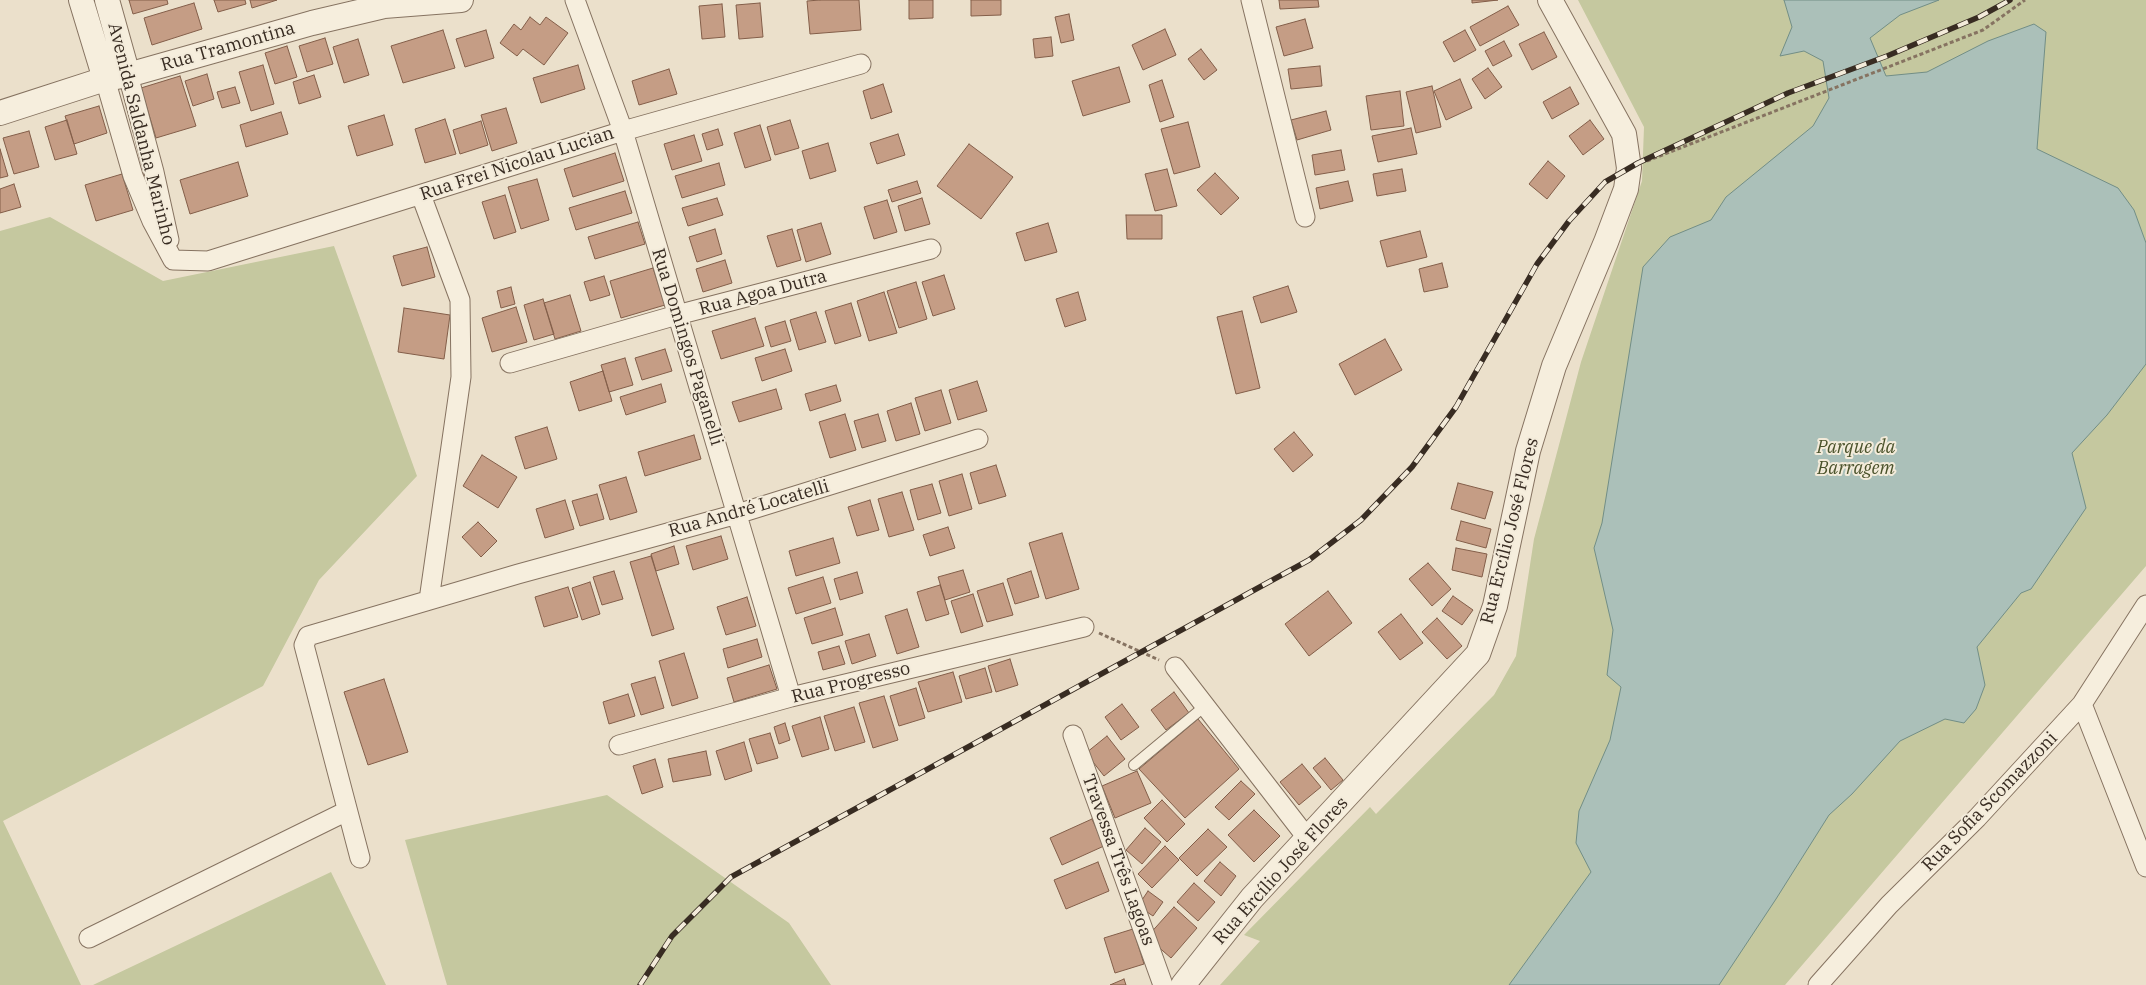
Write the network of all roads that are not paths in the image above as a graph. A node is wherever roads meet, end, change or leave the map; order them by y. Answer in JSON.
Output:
{"nodes":[{"id":1,"x":81,"y":0,"type":"edge"},
{"id":2,"x":106,"y":0,"type":"edge"},
{"id":3,"x":460,"y":0,"type":"edge"},
{"id":4,"x":575,"y":0,"type":"edge"},
{"id":5,"x":1251,"y":0,"type":"edge"},
{"id":6,"x":1550,"y":0,"type":"edge"},
{"id":7,"x":861,"y":64,"type":"dead end"},
{"id":8,"x":128,"y":75,"type":"junction"},
{"id":9,"x":105,"y":79,"type":"junction"},
{"id":10,"x":0,"y":113,"type":"edge"},
{"id":11,"x":622,"y":131,"type":"junction"},
{"id":12,"x":421,"y":194,"type":"junction"},
{"id":13,"x":1305,"y":217,"type":"dead end"},
{"id":14,"x":930,"y":249,"type":"dead end"},
{"id":15,"x":173,"y":260,"type":"junction"},
{"id":16,"x":677,"y":316,"type":"junction"},
{"id":17,"x":510,"y":364,"type":"dead end"},
{"id":18,"x":978,"y":439,"type":"dead end"},
{"id":19,"x":737,"y":514,"type":"junction"},
{"id":20,"x":429,"y":600,"type":"junction"},
{"id":21,"x":2146,"y":605,"type":"edge"},
{"id":22,"x":1084,"y":627,"type":"road end"},
{"id":23,"x":1168,"y":664,"type":"road end"},
{"id":24,"x":791,"y":697,"type":"junction"},
{"id":25,"x":2082,"y":704,"type":"junction"},
{"id":26,"x":1205,"y":706,"type":"junction"},
{"id":27,"x":1073,"y":735,"type":"dead end"},
{"id":28,"x":619,"y":745,"type":"dead end"},
{"id":29,"x":1134,"y":765,"type":"dead end"},
{"id":30,"x":347,"y":811,"type":"junction"},
{"id":31,"x":1308,"y":839,"type":"junction"},
{"id":32,"x":360,"y":858,"type":"dead end"},
{"id":33,"x":2146,"y":867,"type":"edge"},
{"id":34,"x":89,"y":938,"type":"dead end"},
{"id":35,"x":1163,"y":985,"type":"edge"},
{"id":36,"x":1183,"y":985,"type":"edge"},
{"id":37,"x":1818,"y":985,"type":"edge"}],
"edges":[{"from":1,"to":9,"type":"street","name":"Avenida Saldanha Marinho"},
{"from":2,"to":8,"type":"street","name":"Avenida Saldanha Marinho"},
{"from":3,"to":8,"type":"street","name":"Rua Tramontina"},
{"from":4,"to":11,"type":"street","name":"Rua Domingos Paganelli"},
{"from":5,"to":13,"type":"street"},
{"from":6,"to":31,"type":"street","name":"Rua Ercílio José Flores"},
{"from":7,"to":11,"type":"street","name":"Rua Frei Nicolau Lucian"},
{"from":8,"to":9,"type":"street","name":"Rua Tramontina"},
{"from":8,"to":15,"type":"street","name":"Avenida Saldanha Marinho"},
{"from":9,"to":10,"type":"street","name":"Rua Tramontina"},
{"from":9,"to":15,"type":"street","name":"Avenida Saldanha Marinho"},
{"from":11,"to":12,"type":"street","name":"Rua Frei Nicolau Lucian"},
{"from":11,"to":16,"type":"street","name":"Rua Domingos Paganelli"},
{"from":12,"to":15,"type":"street","name":"Rua Frei Nicolau Lucian"},
{"from":12,"to":20,"type":"street"},
{"from":14,"to":16,"type":"street","name":"Rua Agoa Dutra"},
{"from":16,"to":17,"type":"street","name":"Rua Agoa Dutra"},
{"from":16,"to":19,"type":"street","name":"Rua Domingos Paganelli"},
{"from":18,"to":19,"type":"street","name":"Rua André Locatelli"},
{"from":19,"to":20,"type":"street","name":"Rua André Locatelli"},
{"from":19,"to":24,"type":"street","name":"Rua Domingos Paganelli"},
{"from":20,"to":30,"type":"street","name":"Rua André Locatelli"},
{"from":21,"to":25,"type":"street","name":"Rua Sofia Scomazzoni"},
{"from":22,"to":24,"type":"street","name":"Rua Progresso"},
{"from":23,"to":26,"type":"street"},
{"from":24,"to":28,"type":"street","name":"Rua Progresso"},
{"from":25,"to":33,"type":"street"},
{"from":25,"to":37,"type":"street","name":"Rua Sofia Scomazzoni"},
{"from":26,"to":29,"type":"lane"},
{"from":26,"to":31,"type":"street"},
{"from":27,"to":35,"type":"street","name":"Travessa Três Lagoas"},
{"from":30,"to":32,"type":"street","name":"Rua André Locatelli"},
{"from":30,"to":34,"type":"street"},
{"from":31,"to":36,"type":"street","name":"Rua Ercílio José Flores"}]}
